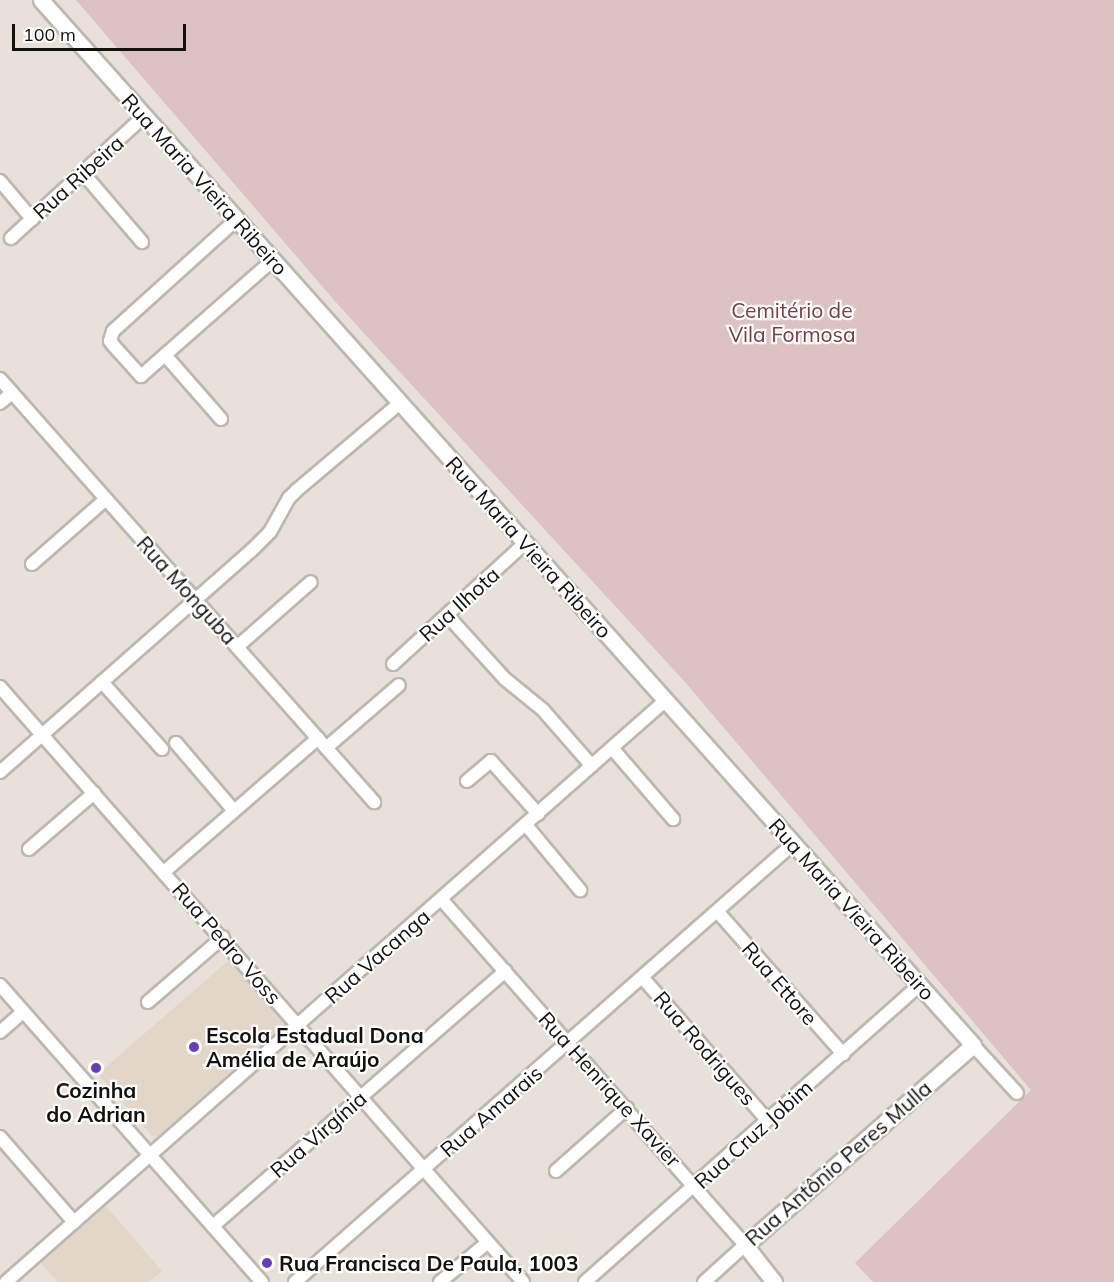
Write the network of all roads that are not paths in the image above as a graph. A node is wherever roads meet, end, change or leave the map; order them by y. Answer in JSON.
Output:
{"nodes":[{"id":1,"x":41,"y":0,"type":"edge"},
{"id":2,"x":144,"y":116,"type":"junction"},
{"id":3,"x":82,"y":173,"type":"junction"},
{"id":4,"x":0,"y":181,"type":"edge"},
{"id":5,"x":32,"y":219,"type":"junction"},
{"id":6,"x":237,"y":219,"type":"junction"},
{"id":7,"x":11,"y":238,"type":"dead end"},
{"id":8,"x":142,"y":242,"type":"dead end"},
{"id":9,"x":273,"y":260,"type":"junction"},
{"id":10,"x":165,"y":355,"type":"junction"},
{"id":11,"x":0,"y":379,"type":"edge"},
{"id":12,"x":12,"y":393,"type":"junction"},
{"id":13,"x":0,"y":403,"type":"edge"},
{"id":14,"x":400,"y":403,"type":"junction"},
{"id":15,"x":221,"y":419,"type":"dead end"},
{"id":16,"x":106,"y":499,"type":"junction"},
{"id":17,"x":525,"y":543,"type":"junction"},
{"id":18,"x":32,"y":564,"type":"dead end"},
{"id":19,"x":311,"y":582,"type":"dead end"},
{"id":20,"x":196,"y":600,"type":"junction"},
{"id":21,"x":447,"y":615,"type":"junction"},
{"id":22,"x":237,"y":646,"type":"junction"},
{"id":23,"x":393,"y":664,"type":"dead end"},
{"id":24,"x":102,"y":682,"type":"junction"},
{"id":25,"x":399,"y":685,"type":"dead end"},
{"id":26,"x":0,"y":687,"type":"edge"},
{"id":27,"x":666,"y":700,"type":"junction"},
{"id":28,"x":42,"y":734,"type":"junction"},
{"id":29,"x":318,"y":738,"type":"junction"},
{"id":30,"x":176,"y":743,"type":"dead end"},
{"id":31,"x":162,"y":748,"type":"dead end"},
{"id":32,"x":327,"y":748,"type":"junction"},
{"id":33,"x":612,"y":748,"type":"junction"},
{"id":34,"x":592,"y":766,"type":"junction"},
{"id":35,"x":0,"y":772,"type":"edge"},
{"id":36,"x":467,"y":782,"type":"dead end"},
{"id":37,"x":94,"y":793,"type":"junction"},
{"id":38,"x":374,"y":802,"type":"dead end"},
{"id":39,"x":234,"y":811,"type":"junction"},
{"id":40,"x":538,"y":814,"type":"junction"},
{"id":41,"x":673,"y":819,"type":"dead end"},
{"id":42,"x":526,"y":825,"type":"junction"},
{"id":43,"x":794,"y":843,"type":"junction"},
{"id":44,"x":29,"y":849,"type":"dead end"},
{"id":45,"x":164,"y":872,"type":"junction"},
{"id":46,"x":580,"y":890,"type":"dead end"},
{"id":47,"x":442,"y":900,"type":"junction"},
{"id":48,"x":717,"y":911,"type":"junction"},
{"id":49,"x":223,"y":937,"type":"junction"},
{"id":50,"x":505,"y":971,"type":"junction"},
{"id":51,"x":642,"y":977,"type":"junction"},
{"id":52,"x":0,"y":985,"type":"edge"},
{"id":53,"x":920,"y":985,"type":"junction"},
{"id":54,"x":148,"y":1002,"type":"dead end"},
{"id":55,"x":23,"y":1012,"type":"junction"},
{"id":56,"x":298,"y":1024,"type":"junction"},
{"id":57,"x":0,"y":1032,"type":"edge"},
{"id":58,"x":568,"y":1043,"type":"junction"},
{"id":59,"x":973,"y":1045,"type":"junction"},
{"id":60,"x":843,"y":1054,"type":"junction"},
{"id":61,"x":1017,"y":1093,"type":"dead end"},
{"id":62,"x":360,"y":1097,"type":"junction"},
{"id":63,"x":627,"y":1108,"type":"junction"},
{"id":64,"x":767,"y":1120,"type":"junction"},
{"id":65,"x":0,"y":1137,"type":"edge"},
{"id":66,"x":149,"y":1154,"type":"junction"},
{"id":67,"x":424,"y":1170,"type":"junction"},
{"id":68,"x":556,"y":1171,"type":"dead end"},
{"id":69,"x":695,"y":1185,"type":"junction"},
{"id":70,"x":74,"y":1222,"type":"junction"},
{"id":71,"x":213,"y":1226,"type":"junction"},
{"id":72,"x":488,"y":1242,"type":"junction"},
{"id":73,"x":745,"y":1245,"type":"junction"},
{"id":74,"x":6,"y":1282,"type":"edge"},
{"id":75,"x":262,"y":1282,"type":"edge"},
{"id":76,"x":295,"y":1282,"type":"edge"},
{"id":77,"x":440,"y":1282,"type":"edge"},
{"id":78,"x":523,"y":1282,"type":"edge"},
{"id":79,"x":585,"y":1282,"type":"edge"},
{"id":80,"x":704,"y":1282,"type":"edge"},
{"id":81,"x":774,"y":1282,"type":"edge"}],
"edges":[{"from":1,"to":2,"type":"street","name":"Rua Maria Vieira Ribeiro"},
{"from":2,"to":3,"type":"street","name":"Rua Ribeira"},
{"from":2,"to":6,"type":"street","name":"Rua Maria Vieira Ribeiro"},
{"from":3,"to":5,"type":"street","name":"Rua Ribeira"},
{"from":3,"to":8,"type":"street"},
{"from":4,"to":5,"type":"street"},
{"from":5,"to":7,"type":"street","name":"Rua Ribeira"},
{"from":6,"to":9,"type":"street","name":"Rua Maria Vieira Ribeiro"},
{"from":6,"to":10,"type":"street"},
{"from":9,"to":10,"type":"street"},
{"from":9,"to":14,"type":"street","name":"Rua Maria Vieira Ribeiro"},
{"from":10,"to":15,"type":"street"},
{"from":11,"to":12,"type":"street","name":"Rua Monguba"},
{"from":12,"to":13,"type":"street"},
{"from":12,"to":16,"type":"street","name":"Rua Monguba"},
{"from":14,"to":17,"type":"street","name":"Rua Maria Vieira Ribeiro"},
{"from":14,"to":20,"type":"street"},
{"from":16,"to":18,"type":"street"},
{"from":16,"to":20,"type":"street","name":"Rua Monguba"},
{"from":17,"to":21,"type":"street","name":"Rua Ilhota"},
{"from":17,"to":27,"type":"street","name":"Rua Maria Vieira Ribeiro"},
{"from":19,"to":22,"type":"street"},
{"from":20,"to":22,"type":"street","name":"Rua Monguba"},
{"from":20,"to":24,"type":"street"},
{"from":21,"to":23,"type":"street","name":"Rua Ilhota"},
{"from":21,"to":34,"type":"street"},
{"from":22,"to":29,"type":"street","name":"Rua Monguba"},
{"from":24,"to":28,"type":"street"},
{"from":24,"to":31,"type":"street"},
{"from":25,"to":32,"type":"street"},
{"from":26,"to":28,"type":"street","name":"Rua Pedro Voss"},
{"from":27,"to":33,"type":"street","name":"Rua Vacanga"},
{"from":27,"to":43,"type":"street","name":"Rua Maria Vieira Ribeiro"},
{"from":28,"to":35,"type":"street"},
{"from":28,"to":37,"type":"street","name":"Rua Pedro Voss"},
{"from":29,"to":32,"type":"street","name":"Rua Monguba"},
{"from":29,"to":39,"type":"street"},
{"from":30,"to":39,"type":"street"},
{"from":32,"to":38,"type":"street","name":"Rua Monguba"},
{"from":33,"to":34,"type":"street","name":"Rua Vacanga"},
{"from":33,"to":41,"type":"street"},
{"from":34,"to":40,"type":"street","name":"Rua Vacanga"},
{"from":36,"to":40,"type":"street"},
{"from":37,"to":44,"type":"street"},
{"from":37,"to":45,"type":"street","name":"Rua Pedro Voss"},
{"from":39,"to":45,"type":"street"},
{"from":40,"to":42,"type":"street","name":"Rua Vacanga"},
{"from":42,"to":46,"type":"street"},
{"from":42,"to":47,"type":"street","name":"Rua Vacanga"},
{"from":43,"to":48,"type":"street","name":"Rua Amarais"},
{"from":43,"to":53,"type":"street","name":"Rua Maria Vieira Ribeiro"},
{"from":45,"to":49,"type":"street","name":"Rua Pedro Voss"},
{"from":47,"to":50,"type":"street","name":"Rua Henrique Xavier"},
{"from":47,"to":56,"type":"street","name":"Rua Vacanga"},
{"from":48,"to":51,"type":"street","name":"Rua Amarais"},
{"from":48,"to":60,"type":"street","name":"Rua Ettore"},
{"from":49,"to":54,"type":"street"},
{"from":49,"to":56,"type":"street","name":"Rua Pedro Voss"},
{"from":50,"to":58,"type":"street","name":"Rua Henrique Xavier"},
{"from":50,"to":62,"type":"street","name":"Rua Virgínia"},
{"from":51,"to":58,"type":"street","name":"Rua Amarais"},
{"from":51,"to":64,"type":"street","name":"Rua Rodrigues"},
{"from":52,"to":55,"type":"street"},
{"from":53,"to":59,"type":"street","name":"Rua Maria Vieira Ribeiro"},
{"from":53,"to":60,"type":"street","name":"Rua Cruz Jobim"},
{"from":55,"to":57,"type":"street"},
{"from":55,"to":66,"type":"street"},
{"from":56,"to":62,"type":"street","name":"Rua Pedro Voss"},
{"from":56,"to":66,"type":"street","name":"Rua Vacanga"},
{"from":58,"to":63,"type":"street","name":"Rua Henrique Xavier"},
{"from":58,"to":67,"type":"street","name":"Rua Amarais"},
{"from":59,"to":61,"type":"street","name":"Rua Maria Vieira Ribeiro"},
{"from":59,"to":73,"type":"street","name":"Rua Antônio Peres Mulla"},
{"from":60,"to":64,"type":"street","name":"Rua Cruz Jobim"},
{"from":62,"to":67,"type":"street","name":"Rua Pedro Voss"},
{"from":62,"to":71,"type":"street","name":"Rua Virgínia"},
{"from":63,"to":68,"type":"street"},
{"from":63,"to":69,"type":"street","name":"Rua Henrique Xavier"},
{"from":64,"to":69,"type":"street","name":"Rua Cruz Jobim"},
{"from":65,"to":70,"type":"street"},
{"from":66,"to":70,"type":"street","name":"Rua Vacanga"},
{"from":66,"to":71,"type":"street"},
{"from":67,"to":72,"type":"street","name":"Rua Pedro Voss"},
{"from":67,"to":76,"type":"street","name":"Rua Amarais"},
{"from":69,"to":73,"type":"street","name":"Rua Henrique Xavier"},
{"from":69,"to":79,"type":"street","name":"Rua Cruz Jobim"},
{"from":70,"to":74,"type":"street","name":"Rua Vacanga"},
{"from":71,"to":75,"type":"street"},
{"from":72,"to":77,"type":"street"},
{"from":72,"to":78,"type":"street","name":"Rua Pedro Voss"},
{"from":73,"to":80,"type":"street","name":"Rua Antônio Peres Mulla"},
{"from":73,"to":81,"type":"street","name":"Rua Henrique Xavier"}]}
